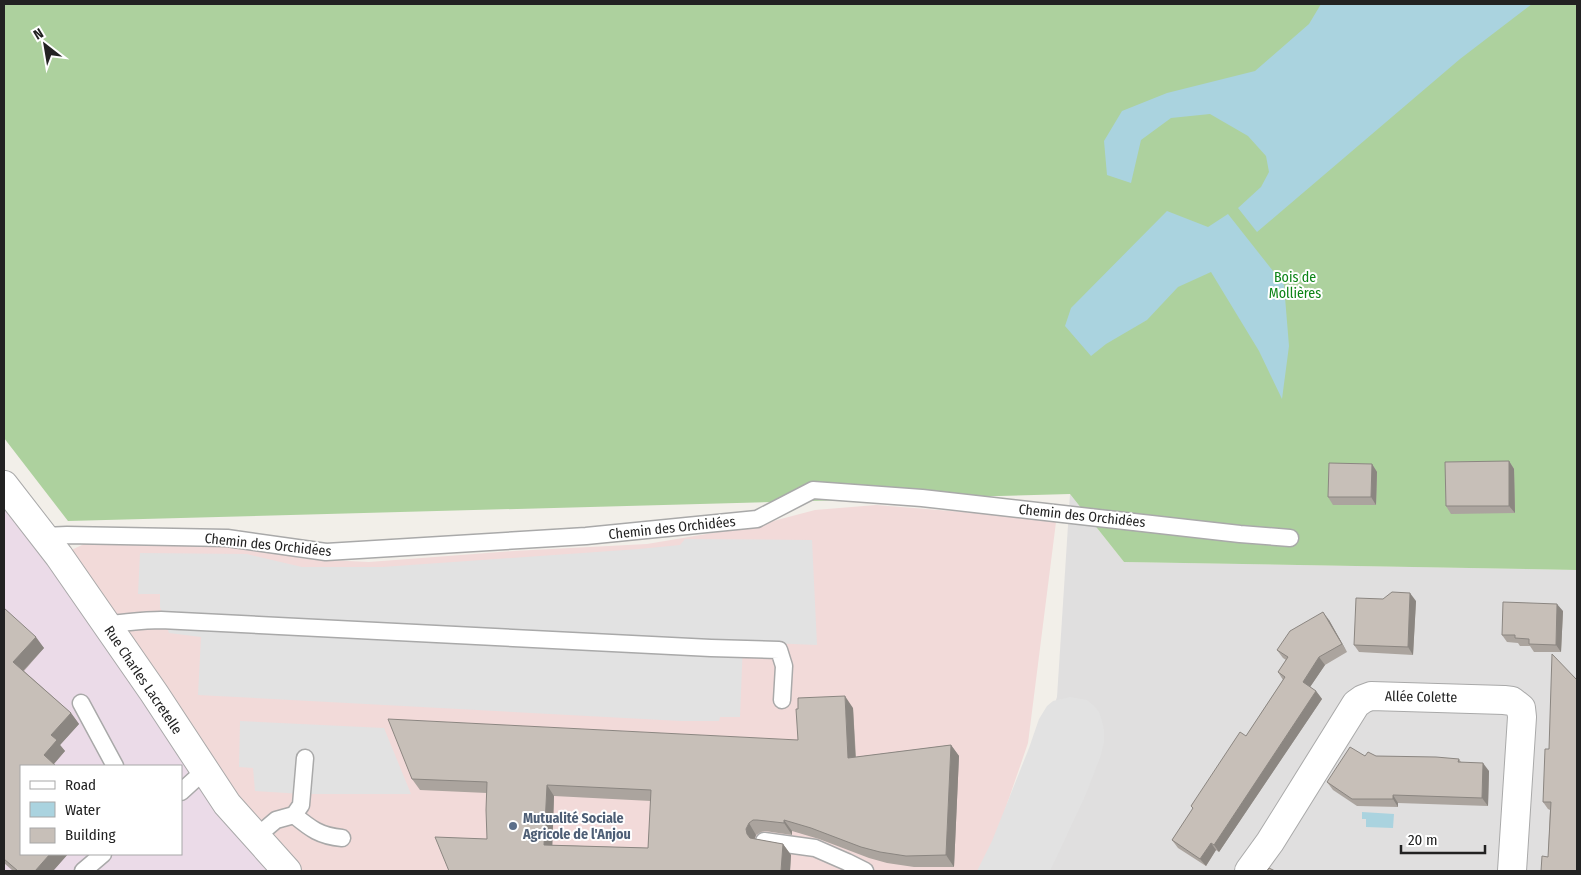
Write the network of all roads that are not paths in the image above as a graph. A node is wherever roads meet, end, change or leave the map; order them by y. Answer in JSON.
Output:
{"nodes":[{"id":1,"x":4,"y":485,"type":"edge"},
{"id":2,"x":44,"y":536,"type":"junction"},
{"id":3,"x":1290,"y":538,"type":"dead end"},
{"id":4,"x":106,"y":624,"type":"junction"},
{"id":5,"x":782,"y":700,"type":"dead end"},
{"id":6,"x":81,"y":703,"type":"dead end"},
{"id":7,"x":305,"y":758,"type":"dead end"},
{"id":8,"x":114,"y":765,"type":"edge"},
{"id":9,"x":204,"y":770,"type":"junction"},
{"id":10,"x":182,"y":791,"type":"edge"},
{"id":11,"x":294,"y":815,"type":"junction"},
{"id":12,"x":256,"y":837,"type":"junction"},
{"id":13,"x":342,"y":838,"type":"dead end"},
{"id":14,"x":764,"y":841,"type":"edge"},
{"id":15,"x":102,"y":855,"type":"edge"},
{"id":16,"x":83,"y":871,"type":"edge"},
{"id":17,"x":287,"y":871,"type":"edge"},
{"id":18,"x":865,"y":871,"type":"edge"},
{"id":19,"x":1249,"y":871,"type":"edge"},
{"id":20,"x":1512,"y":871,"type":"edge"}],
"edges":[{"from":1,"to":2,"type":"street","name":"Rue Charles Lacretelle"},
{"from":2,"to":3,"type":"lane","name":"Chemin des Orchidées"},
{"from":2,"to":4,"type":"street","name":"Rue Charles Lacretelle"},
{"from":4,"to":5,"type":"lane"},
{"from":4,"to":9,"type":"street","name":"Rue Charles Lacretelle"},
{"from":6,"to":8,"type":"lane"},
{"from":7,"to":11,"type":"lane"},
{"from":9,"to":10,"type":"lane"},
{"from":9,"to":12,"type":"street","name":"Rue Charles Lacretelle"},
{"from":11,"to":12,"type":"lane"},
{"from":11,"to":13,"type":"lane"},
{"from":12,"to":17,"type":"street","name":"Rue Charles Lacretelle"},
{"from":14,"to":18,"type":"lane"},
{"from":15,"to":16,"type":"lane"},
{"from":19,"to":20,"type":"street","name":"Allée Colette"}]}
